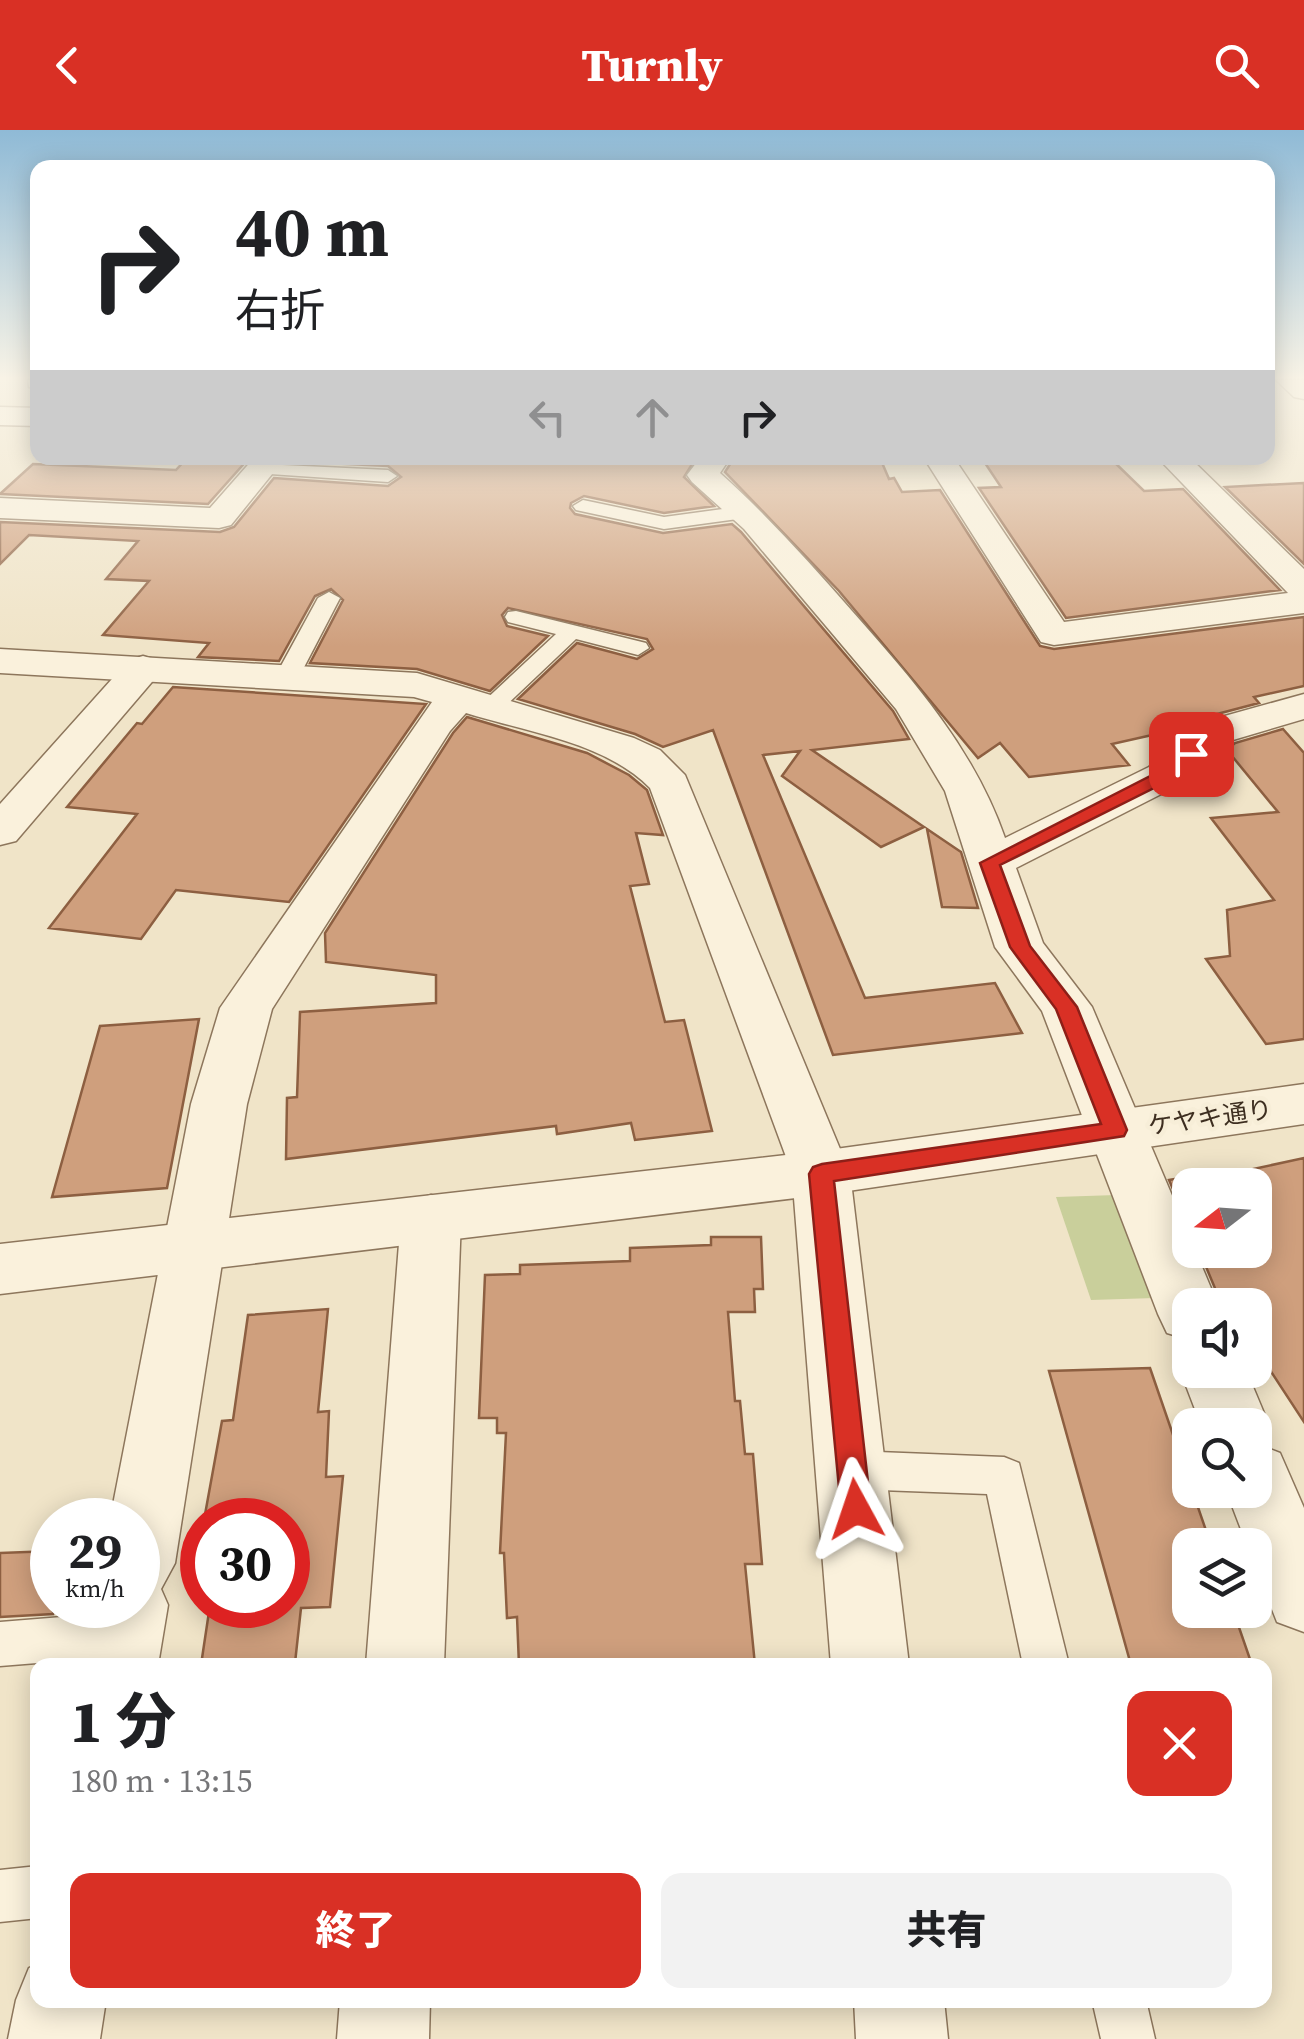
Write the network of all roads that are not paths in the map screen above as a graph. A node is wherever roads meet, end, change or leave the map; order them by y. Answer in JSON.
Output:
{"nodes":[{"id":1,"x":261,"y":469,"type":"edge"},
{"id":2,"x":323,"y":469,"type":"edge"},
{"id":3,"x":707,"y":469,"type":"edge"},
{"id":4,"x":946,"y":469,"type":"edge"},
{"id":5,"x":1184,"y":469,"type":"edge"},
{"id":6,"x":388,"y":476,"type":"dead end"},
{"id":7,"x":583,"y":506,"type":"dead end"},
{"id":8,"x":0,"y":508,"type":"edge"},
{"id":9,"x":745,"y":512,"type":"junction"},
{"id":10,"x":1304,"y":588,"type":"edge"},
{"id":11,"x":329,"y":598,"type":"dead end"},
{"id":12,"x":1304,"y":602,"type":"edge"},
{"id":13,"x":516,"y":617,"type":"dead end"},
{"id":14,"x":569,"y":633,"type":"junction"},
{"id":15,"x":638,"y":648,"type":"dead end"},
{"id":16,"x":0,"y":661,"type":"edge"},
{"id":17,"x":143,"y":668,"type":"junction"},
{"id":18,"x":288,"y":675,"type":"junction"},
{"id":19,"x":473,"y":704,"type":"junction"},
{"id":20,"x":1304,"y":706,"type":"edge"},
{"id":21,"x":0,"y":831,"type":"edge"},
{"id":22,"x":990,"y":863,"type":"junction"},
{"id":23,"x":1304,"y":1104,"type":"edge"},
{"id":24,"x":1116,"y":1130,"type":"junction"},
{"id":25,"x":822,"y":1174,"type":"junction"},
{"id":26,"x":431,"y":1218,"type":"junction"},
{"id":27,"x":196,"y":1248,"type":"junction"},
{"id":28,"x":0,"y":1269,"type":"edge"},
{"id":29,"x":1180,"y":1288,"type":"edge"},
{"id":30,"x":853,"y":1470,"type":"junction"},
{"id":31,"x":150,"y":1498,"type":"edge"},
{"id":32,"x":1269,"y":1508,"type":"edge"},
{"id":33,"x":1304,"y":1594,"type":"edge"},
{"id":34,"x":124,"y":1635,"type":"edge"},
{"id":35,"x":0,"y":1644,"type":"edge"},
{"id":36,"x":405,"y":1658,"type":"edge"},
{"id":37,"x":869,"y":1658,"type":"edge"},
{"id":38,"x":1044,"y":1658,"type":"edge"},
{"id":39,"x":30,"y":1893,"type":"edge"},
{"id":40,"x":0,"y":1896,"type":"edge"},
{"id":41,"x":60,"y":2008,"type":"edge"},
{"id":42,"x":385,"y":2008,"type":"edge"},
{"id":43,"x":900,"y":2008,"type":"edge"},
{"id":44,"x":1121,"y":2008,"type":"edge"},
{"id":45,"x":54,"y":2039,"type":"edge"},
{"id":46,"x":383,"y":2039,"type":"edge"},
{"id":47,"x":902,"y":2039,"type":"edge"},
{"id":48,"x":1128,"y":2039,"type":"edge"}],
"edges":[{"from":1,"to":8,"type":"street"},
{"from":2,"to":6,"type":"lane"},
{"from":3,"to":9,"type":"street"},
{"from":4,"to":12,"type":"street"},
{"from":5,"to":10,"type":"street"},
{"from":7,"to":9,"type":"lane"},
{"from":9,"to":22,"type":"street"},
{"from":11,"to":18,"type":"lane"},
{"from":13,"to":14,"type":"lane"},
{"from":14,"to":15,"type":"lane"},
{"from":14,"to":19,"type":"lane"},
{"from":16,"to":17,"type":"street"},
{"from":17,"to":18,"type":"street"},
{"from":17,"to":21,"type":"street"},
{"from":18,"to":19,"type":"street"},
{"from":19,"to":25,"type":"street"},
{"from":19,"to":27,"type":"street"},
{"from":20,"to":22,"type":"street"},
{"from":22,"to":24,"type":"street"},
{"from":23,"to":24,"type":"street","name":"ケヤキ通り"},
{"from":24,"to":25,"type":"street","name":"ケヤキ通り"},
{"from":24,"to":29,"type":"street"},
{"from":25,"to":26,"type":"street","name":"ケヤキ通り"},
{"from":25,"to":30,"type":"street"},
{"from":26,"to":27,"type":"street","name":"ケヤキ通り"},
{"from":26,"to":36,"type":"street"},
{"from":27,"to":28,"type":"street","name":"ケヤキ通り"},
{"from":27,"to":31,"type":"street"},
{"from":30,"to":37,"type":"street"},
{"from":30,"to":38,"type":"lane"},
{"from":32,"to":33,"type":"street"},
{"from":34,"to":35,"type":"lane"},
{"from":39,"to":40,"type":"lane"},
{"from":41,"to":45,"type":"street"},
{"from":42,"to":46,"type":"street"},
{"from":43,"to":47,"type":"street"},
{"from":44,"to":48,"type":"lane"}]}
